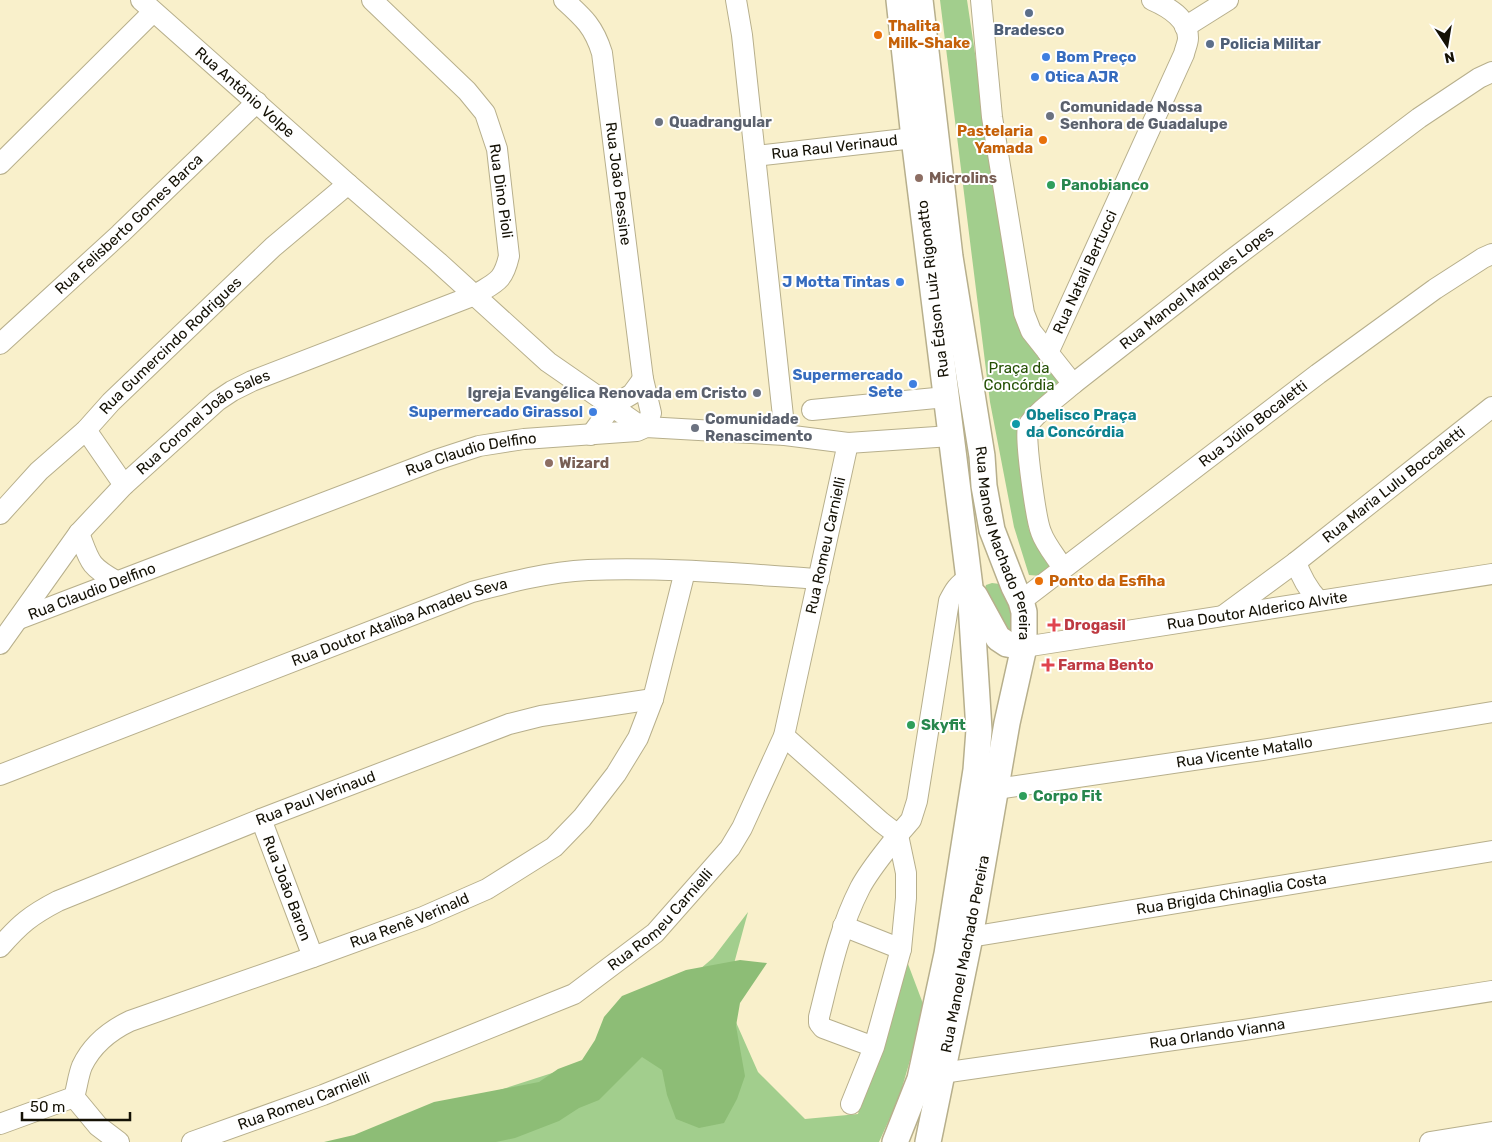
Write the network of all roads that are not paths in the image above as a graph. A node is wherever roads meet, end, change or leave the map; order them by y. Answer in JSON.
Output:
{"nodes":[{"id":1,"x":372,"y":0,"type":"edge"},
{"id":2,"x":564,"y":0,"type":"edge"},
{"id":3,"x":736,"y":0,"type":"edge"},
{"id":4,"x":899,"y":0,"type":"edge"},
{"id":5,"x":920,"y":0,"type":"edge"},
{"id":6,"x":981,"y":0,"type":"edge"},
{"id":7,"x":1152,"y":0,"type":"edge"},
{"id":8,"x":1228,"y":0,"type":"edge"},
{"id":9,"x":147,"y":6,"type":"edge"},
{"id":10,"x":1185,"y":26,"type":"junction"},
{"id":11,"x":1488,"y":79,"type":"edge"},
{"id":12,"x":257,"y":102,"type":"junction"},
{"id":13,"x":914,"y":138,"type":"junction"},
{"id":14,"x":756,"y":156,"type":"junction"},
{"id":15,"x":0,"y":164,"type":"edge"},
{"id":16,"x":348,"y":184,"type":"junction"},
{"id":17,"x":1492,"y":254,"type":"edge"},
{"id":18,"x":475,"y":295,"type":"junction"},
{"id":19,"x":0,"y":344,"type":"edge"},
{"id":20,"x":1048,"y":353,"type":"junction"},
{"id":21,"x":643,"y":379,"type":"junction"},
{"id":22,"x":1073,"y":384,"type":"junction"},
{"id":23,"x":946,"y":397,"type":"junction"},
{"id":24,"x":612,"y":406,"type":"junction"},
{"id":25,"x":1492,"y":407,"type":"edge"},
{"id":26,"x":812,"y":410,"type":"dead end"},
{"id":27,"x":646,"y":427,"type":"junction"},
{"id":28,"x":86,"y":430,"type":"junction"},
{"id":29,"x":592,"y":435,"type":"junction"},
{"id":30,"x":785,"y":435,"type":"junction"},
{"id":31,"x":951,"y":436,"type":"junction"},
{"id":32,"x":848,"y":443,"type":"junction"},
{"id":33,"x":982,"y":456,"type":"junction"},
{"id":34,"x":124,"y":486,"type":"junction"},
{"id":35,"x":0,"y":514,"type":"edge"},
{"id":36,"x":79,"y":533,"type":"junction"},
{"id":37,"x":1296,"y":562,"type":"junction"},
{"id":38,"x":1062,"y":568,"type":"junction"},
{"id":39,"x":685,"y":571,"type":"junction"},
{"id":40,"x":1492,"y":574,"type":"edge"},
{"id":41,"x":819,"y":579,"type":"junction"},
{"id":42,"x":116,"y":581,"type":"junction"},
{"id":43,"x":969,"y":583,"type":"junction"},
{"id":44,"x":1018,"y":594,"type":"junction"},
{"id":45,"x":1318,"y":600,"type":"junction"},
{"id":46,"x":1220,"y":617,"type":"junction"},
{"id":47,"x":18,"y":618,"type":"junction"},
{"id":48,"x":0,"y":644,"type":"edge"},
{"id":49,"x":1024,"y":647,"type":"junction"},
{"id":50,"x":653,"y":699,"type":"junction"},
{"id":51,"x":1492,"y":712,"type":"edge"},
{"id":52,"x":784,"y":736,"type":"junction"},
{"id":53,"x":0,"y":775,"type":"edge"},
{"id":54,"x":996,"y":789,"type":"junction"},
{"id":55,"x":261,"y":820,"type":"junction"},
{"id":56,"x":898,"y":834,"type":"junction"},
{"id":57,"x":1492,"y":851,"type":"edge"},
{"id":58,"x":843,"y":926,"type":"junction"},
{"id":59,"x":970,"y":937,"type":"junction"},
{"id":60,"x":0,"y":947,"type":"edge"},
{"id":61,"x":901,"y":949,"type":"junction"},
{"id":62,"x":313,"y":957,"type":"junction"},
{"id":63,"x":1492,"y":991,"type":"edge"},
{"id":64,"x":874,"y":1047,"type":"junction"},
{"id":65,"x":942,"y":1073,"type":"junction"},
{"id":66,"x":74,"y":1098,"type":"junction"},
{"id":67,"x":851,"y":1104,"type":"dead end"},
{"id":68,"x":0,"y":1124,"type":"edge"},
{"id":69,"x":1492,"y":1132,"type":"edge"},
{"id":70,"x":1467,"y":1139,"type":"edge"},
{"id":71,"x":119,"y":1142,"type":"edge"},
{"id":72,"x":192,"y":1142,"type":"edge"},
{"id":73,"x":895,"y":1142,"type":"edge"},
{"id":74,"x":928,"y":1142,"type":"edge"},
{"id":75,"x":1430,"y":1142,"type":"edge"}],
"edges":[{"from":1,"to":18,"type":"street","name":"Rua Dino Pioli"},
{"from":2,"to":21,"type":"street","name":"Rua João Pessine"},
{"from":3,"to":14,"type":"street"},
{"from":4,"to":13,"type":"main road","name":"Rua Édson Luiz Rigonatto"},
{"from":5,"to":33,"type":"main road","name":"Rua Manoel Machado Pereira"},
{"from":6,"to":20,"type":"street"},
{"from":7,"to":10,"type":"street"},
{"from":8,"to":10,"type":"street"},
{"from":9,"to":12,"type":"street","name":"Rua Antônio Volpe"},
{"from":9,"to":15,"type":"street"},
{"from":10,"to":20,"type":"street","name":"Rua Natali Bertucci"},
{"from":11,"to":22,"type":"street","name":"Rua Manoel Marques Lopes"},
{"from":12,"to":16,"type":"street","name":"Rua Antônio Volpe"},
{"from":12,"to":19,"type":"street","name":"Rua Felisberto Gomes Barca"},
{"from":13,"to":14,"type":"street","name":"Rua Raul Verinaud"},
{"from":13,"to":23,"type":"main road","name":"Rua Édson Luiz Rigonatto"},
{"from":14,"to":30,"type":"street"},
{"from":16,"to":18,"type":"street"},
{"from":16,"to":28,"type":"street","name":"Rua Gumercindo Rodrigues"},
{"from":17,"to":38,"type":"street","name":"Rua Júlio Bocaletti"},
{"from":18,"to":24,"type":"street"},
{"from":18,"to":34,"type":"street","name":"Rua Coronel João Sales"},
{"from":20,"to":22,"type":"street"},
{"from":21,"to":24,"type":"street"},
{"from":21,"to":27,"type":"street","name":"Rua João Pessine"},
{"from":22,"to":38,"type":"street","name":"Rua Manoel Marques Lopes"},
{"from":23,"to":26,"type":"street"},
{"from":23,"to":31,"type":"main road","name":"Rua Édson Luiz Rigonatto"},
{"from":24,"to":27,"type":"street"},
{"from":24,"to":29,"type":"street"},
{"from":25,"to":37,"type":"street","name":"Rua Maria Lulu Boccaletti"},
{"from":27,"to":29,"type":"street","name":"Rua Claudio Delfino"},
{"from":27,"to":30,"type":"street","name":"Rua Claudio Delfino"},
{"from":28,"to":34,"type":"street"},
{"from":28,"to":35,"type":"street","name":"Rua Gumercindo Rodrigues"},
{"from":29,"to":42,"type":"street","name":"Rua Claudio Delfino"},
{"from":30,"to":32,"type":"street","name":"Rua Claudio Delfino"},
{"from":31,"to":32,"type":"street","name":"Rua Claudio Delfino"},
{"from":31,"to":33,"type":"main road"},
{"from":31,"to":43,"type":"main road","name":"Rua Édson Luiz Rigonatto"},
{"from":32,"to":41,"type":"street","name":"Rua Romeu Carnielli"},
{"from":33,"to":44,"type":"main road","name":"Rua Manoel Machado Pereira"},
{"from":34,"to":36,"type":"street","name":"Rua Coronel João Sales"},
{"from":36,"to":42,"type":"street"},
{"from":36,"to":47,"type":"street","name":"Rua Coronel João Sales"},
{"from":37,"to":45,"type":"street"},
{"from":37,"to":46,"type":"street","name":"Rua Maria Lulu Boccaletti"},
{"from":38,"to":44,"type":"street","name":"Rua Júlio Bocaletti"},
{"from":39,"to":41,"type":"street","name":"Rua Doutor Ataliba Amadeu Seva"},
{"from":39,"to":50,"type":"street","name":"Rua Renê Verinald"},
{"from":39,"to":53,"type":"street","name":"Rua Doutor Ataliba Amadeu Seva"},
{"from":40,"to":45,"type":"street","name":"Rua Doutor Alderico Alvite"},
{"from":41,"to":52,"type":"street","name":"Rua Romeu Carnielli"},
{"from":42,"to":47,"type":"street","name":"Rua Claudio Delfino"},
{"from":43,"to":44,"type":"main road"},
{"from":43,"to":49,"type":"main road"},
{"from":43,"to":56,"type":"street"},
{"from":43,"to":73,"type":"main road","name":"Rua Manoel Machado Pereira"},
{"from":44,"to":49,"type":"main road","name":"Rua Manoel Machado Pereira"},
{"from":45,"to":46,"type":"street","name":"Rua Doutor Alderico Alvite"},
{"from":46,"to":49,"type":"street","name":"Rua Doutor Alderico Alvite"},
{"from":47,"to":48,"type":"street","name":"Rua Coronel João Sales"},
{"from":49,"to":54,"type":"main road","name":"Rua Manoel Machado Pereira"},
{"from":50,"to":55,"type":"street","name":"Rua Paul Verinaud"},
{"from":50,"to":62,"type":"street","name":"Rua Renê Verinald"},
{"from":51,"to":54,"type":"street","name":"Rua Vicente Matallo"},
{"from":52,"to":56,"type":"street"},
{"from":52,"to":72,"type":"street","name":"Rua Romeu Carnielli"},
{"from":54,"to":59,"type":"main road","name":"Rua Manoel Machado Pereira"},
{"from":55,"to":60,"type":"street","name":"Rua Paul Verinaud"},
{"from":55,"to":62,"type":"street","name":"Rua João Baron"},
{"from":56,"to":58,"type":"street"},
{"from":56,"to":61,"type":"street"},
{"from":57,"to":59,"type":"street","name":"Rua Brigida Chinaglia Costa"},
{"from":58,"to":61,"type":"street"},
{"from":58,"to":64,"type":"street"},
{"from":59,"to":65,"type":"main road","name":"Rua Manoel Machado Pereira"},
{"from":61,"to":64,"type":"street"},
{"from":62,"to":66,"type":"street","name":"Rua Renê Verinald"},
{"from":63,"to":65,"type":"street","name":"Rua Orlando Vianna"},
{"from":64,"to":67,"type":"street"},
{"from":65,"to":74,"type":"main road","name":"Rua Manoel Machado Pereira"},
{"from":66,"to":68,"type":"street"},
{"from":66,"to":71,"type":"street"},
{"from":69,"to":70,"type":"street"},
{"from":70,"to":75,"type":"street"}]}
